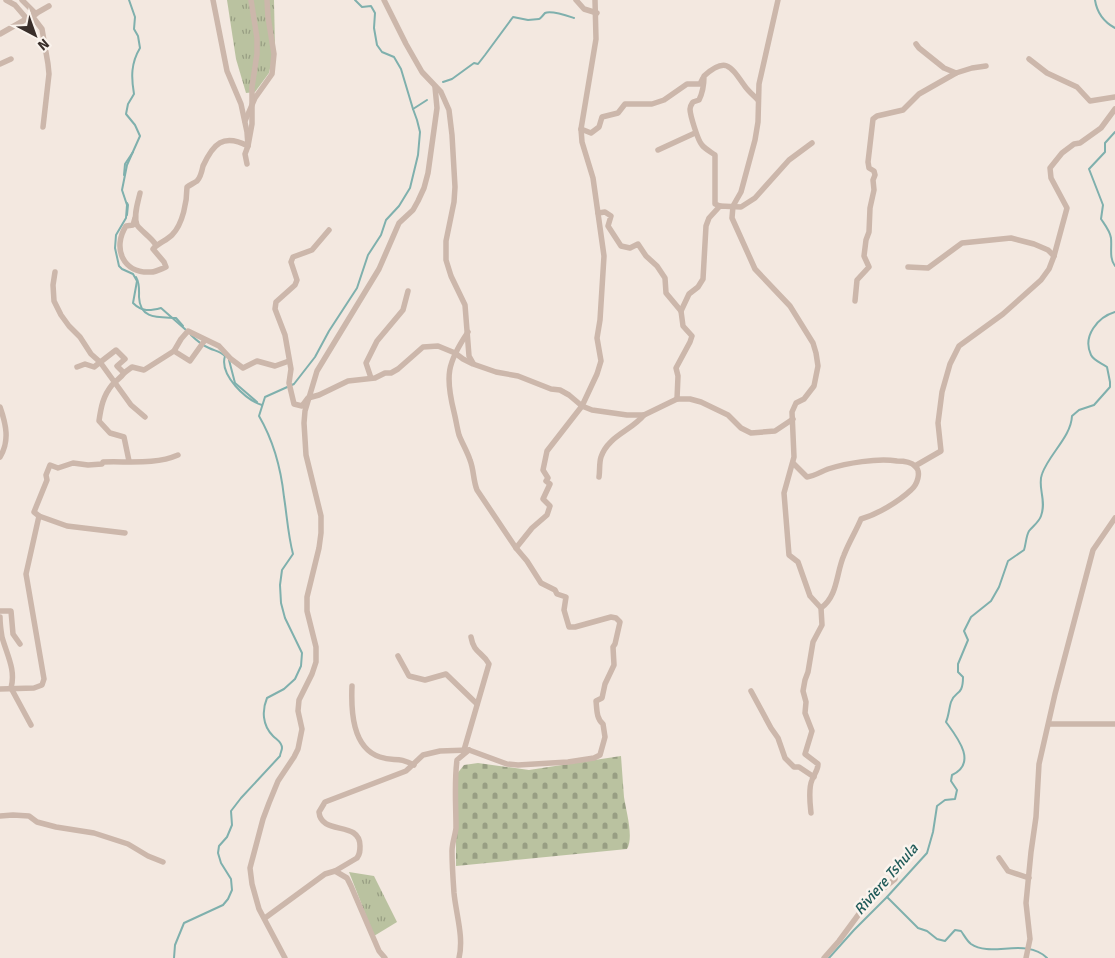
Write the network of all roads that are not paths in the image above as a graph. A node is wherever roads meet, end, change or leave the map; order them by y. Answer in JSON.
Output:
{"nodes":[{"id":1,"x":6,"y":0,"type":"edge"},
{"id":2,"x":22,"y":0,"type":"edge"},
{"id":3,"x":213,"y":0,"type":"edge"},
{"id":4,"x":251,"y":0,"type":"edge"},
{"id":5,"x":267,"y":0,"type":"edge"},
{"id":6,"x":384,"y":0,"type":"edge"},
{"id":7,"x":576,"y":0,"type":"edge"},
{"id":8,"x":596,"y":0,"type":"edge"},
{"id":9,"x":778,"y":0,"type":"edge"},
{"id":10,"x":49,"y":6,"type":"dead end"},
{"id":11,"x":596,"y":13,"type":"junction"},
{"id":12,"x":32,"y":16,"type":"junction"},
{"id":13,"x":0,"y":34,"type":"edge"},
{"id":14,"x":916,"y":44,"type":"dead end"},
{"id":15,"x":11,"y":59,"type":"dead end"},
{"id":16,"x":1029,"y":59,"type":"dead end"},
{"id":17,"x":0,"y":64,"type":"edge"},
{"id":18,"x":986,"y":66,"type":"dead end"},
{"id":19,"x":956,"y":73,"type":"junction"},
{"id":20,"x":704,"y":76,"type":"junction"},
{"id":21,"x":435,"y":87,"type":"junction"},
{"id":22,"x":1115,"y":97,"type":"edge"},
{"id":23,"x":758,"y":100,"type":"junction"},
{"id":24,"x":252,"y":106,"type":"junction"},
{"id":25,"x":1115,"y":109,"type":"edge"},
{"id":26,"x":245,"y":121,"type":"junction"},
{"id":27,"x":42,"y":127,"type":"dead end"},
{"id":28,"x":581,"y":130,"type":"junction"},
{"id":29,"x":695,"y":133,"type":"junction"},
{"id":30,"x":812,"y":143,"type":"dead end"},
{"id":31,"x":248,"y":146,"type":"junction"},
{"id":32,"x":658,"y":150,"type":"dead end"},
{"id":33,"x":247,"y":164,"type":"dead end"},
{"id":34,"x":140,"y":193,"type":"dead end"},
{"id":35,"x":720,"y":206,"type":"junction"},
{"id":36,"x":733,"y":206,"type":"junction"},
{"id":37,"x":598,"y":214,"type":"junction"},
{"id":38,"x":135,"y":218,"type":"junction"},
{"id":39,"x":329,"y":230,"type":"dead end"},
{"id":40,"x":156,"y":245,"type":"junction"},
{"id":41,"x":1054,"y":256,"type":"junction"},
{"id":42,"x":908,"y":267,"type":"dead end"},
{"id":43,"x":55,"y":272,"type":"dead end"},
{"id":44,"x":408,"y":291,"type":"dead end"},
{"id":45,"x":855,"y":302,"type":"dead end"},
{"id":46,"x":681,"y":311,"type":"junction"},
{"id":47,"x":468,"y":332,"type":"junction"},
{"id":48,"x":205,"y":340,"type":"junction"},
{"id":49,"x":174,"y":351,"type":"junction"},
{"id":50,"x":455,"y":353,"type":"junction"},
{"id":51,"x":289,"y":361,"type":"junction"},
{"id":52,"x":100,"y":362,"type":"junction"},
{"id":53,"x":473,"y":364,"type":"junction"},
{"id":54,"x":77,"y":368,"type":"dead end"},
{"id":55,"x":124,"y":373,"type":"junction"},
{"id":56,"x":371,"y":378,"type":"junction"},
{"id":57,"x":113,"y":383,"type":"junction"},
{"id":58,"x":308,"y":398,"type":"junction"},
{"id":59,"x":677,"y":399,"type":"junction"},
{"id":60,"x":582,"y":406,"type":"junction"},
{"id":61,"x":0,"y":408,"type":"edge"},
{"id":62,"x":644,"y":415,"type":"junction"},
{"id":63,"x":145,"y":417,"type":"dead end"},
{"id":64,"x":793,"y":419,"type":"junction"},
{"id":65,"x":178,"y":455,"type":"dead end"},
{"id":66,"x":0,"y":457,"type":"edge"},
{"id":67,"x":130,"y":461,"type":"junction"},
{"id":68,"x":793,"y":463,"type":"junction"},
{"id":69,"x":915,"y":466,"type":"junction"},
{"id":70,"x":599,"y":477,"type":"dead end"},
{"id":71,"x":39,"y":516,"type":"junction"},
{"id":72,"x":1115,"y":518,"type":"edge"},
{"id":73,"x":124,"y":533,"type":"dead end"},
{"id":74,"x":516,"y":548,"type":"junction"},
{"id":75,"x":0,"y":606,"type":"edge"},
{"id":76,"x":821,"y":608,"type":"junction"},
{"id":77,"x":0,"y":614,"type":"edge"},
{"id":78,"x":471,"y":637,"type":"dead end"},
{"id":79,"x":20,"y":644,"type":"dead end"},
{"id":80,"x":398,"y":656,"type":"dead end"},
{"id":81,"x":352,"y":686,"type":"dead end"},
{"id":82,"x":11,"y":688,"type":"junction"},
{"id":83,"x":0,"y":689,"type":"edge"},
{"id":84,"x":751,"y":691,"type":"dead end"},
{"id":85,"x":477,"y":704,"type":"junction"},
{"id":86,"x":1049,"y":724,"type":"junction"},
{"id":87,"x":1115,"y":724,"type":"edge"},
{"id":88,"x":31,"y":725,"type":"dead end"},
{"id":89,"x":466,"y":750,"type":"junction"},
{"id":90,"x":414,"y":765,"type":"junction"},
{"id":91,"x":814,"y":777,"type":"junction"},
{"id":92,"x":811,"y":813,"type":"dead end"},
{"id":93,"x":0,"y":816,"type":"edge"},
{"id":94,"x":999,"y":858,"type":"dead end"},
{"id":95,"x":163,"y":862,"type":"dead end"},
{"id":96,"x":335,"y":871,"type":"junction"},
{"id":97,"x":1029,"y":878,"type":"junction"},
{"id":98,"x":895,"y":879,"type":"dead end"},
{"id":99,"x":265,"y":918,"type":"junction"},
{"id":100,"x":284,"y":958,"type":"edge"},
{"id":101,"x":385,"y":958,"type":"edge"},
{"id":102,"x":459,"y":958,"type":"edge"},
{"id":103,"x":824,"y":958,"type":"edge"},
{"id":104,"x":1026,"y":958,"type":"edge"}],
"edges":[{"from":1,"to":12,"type":"street"},
{"from":2,"to":12,"type":"street"},
{"from":3,"to":26,"type":"street"},
{"from":4,"to":24,"type":"street"},
{"from":5,"to":24,"type":"street"},
{"from":6,"to":21,"type":"street"},
{"from":7,"to":11,"type":"street"},
{"from":8,"to":11,"type":"street"},
{"from":9,"to":23,"type":"street"},
{"from":10,"to":12,"type":"street"},
{"from":11,"to":28,"type":"street"},
{"from":12,"to":13,"type":"street"},
{"from":12,"to":27,"type":"street"},
{"from":14,"to":19,"type":"street"},
{"from":15,"to":17,"type":"street"},
{"from":16,"to":22,"type":"street"},
{"from":18,"to":19,"type":"street"},
{"from":19,"to":45,"type":"street"},
{"from":20,"to":23,"type":"street"},
{"from":20,"to":28,"type":"street"},
{"from":20,"to":29,"type":"street"},
{"from":21,"to":47,"type":"street"},
{"from":21,"to":58,"type":"street"},
{"from":23,"to":36,"type":"street"},
{"from":24,"to":26,"type":"street"},
{"from":24,"to":31,"type":"street"},
{"from":25,"to":41,"type":"street"},
{"from":26,"to":31,"type":"street"},
{"from":28,"to":37,"type":"street"},
{"from":29,"to":32,"type":"street"},
{"from":29,"to":35,"type":"street"},
{"from":30,"to":36,"type":"street"},
{"from":31,"to":33,"type":"street"},
{"from":31,"to":40,"type":"street"},
{"from":34,"to":38,"type":"street"},
{"from":35,"to":36,"type":"street"},
{"from":35,"to":46,"type":"street"},
{"from":36,"to":64,"type":"street"},
{"from":37,"to":46,"type":"street"},
{"from":37,"to":60,"type":"street"},
{"from":38,"to":40,"type":"street"},
{"from":38,"to":40,"type":"street"},
{"from":39,"to":51,"type":"street"},
{"from":41,"to":42,"type":"street"},
{"from":41,"to":69,"type":"street"},
{"from":43,"to":52,"type":"street"},
{"from":44,"to":56,"type":"street"},
{"from":46,"to":59,"type":"street"},
{"from":47,"to":50,"type":"street"},
{"from":47,"to":53,"type":"street"},
{"from":48,"to":49,"type":"street"},
{"from":48,"to":49,"type":"street"},
{"from":48,"to":51,"type":"street"},
{"from":49,"to":55,"type":"street"},
{"from":50,"to":53,"type":"street"},
{"from":50,"to":56,"type":"street"},
{"from":50,"to":74,"type":"street"},
{"from":51,"to":58,"type":"street"},
{"from":52,"to":54,"type":"street"},
{"from":52,"to":55,"type":"street"},
{"from":52,"to":57,"type":"street"},
{"from":53,"to":60,"type":"street"},
{"from":55,"to":57,"type":"street"},
{"from":56,"to":58,"type":"street"},
{"from":57,"to":63,"type":"street"},
{"from":57,"to":67,"type":"street"},
{"from":58,"to":99,"type":"street"},
{"from":59,"to":62,"type":"street"},
{"from":59,"to":64,"type":"street"},
{"from":60,"to":62,"type":"street"},
{"from":60,"to":74,"type":"street"},
{"from":61,"to":66,"type":"street"},
{"from":62,"to":70,"type":"street"},
{"from":64,"to":68,"type":"street"},
{"from":65,"to":67,"type":"street"},
{"from":67,"to":71,"type":"street"},
{"from":68,"to":69,"type":"street"},
{"from":68,"to":76,"type":"street"},
{"from":69,"to":76,"type":"street"},
{"from":71,"to":73,"type":"street"},
{"from":71,"to":82,"type":"street"},
{"from":72,"to":86,"type":"street"},
{"from":74,"to":89,"type":"street"},
{"from":75,"to":77,"type":"street"},
{"from":76,"to":91,"type":"street"},
{"from":77,"to":79,"type":"street"},
{"from":77,"to":82,"type":"street"},
{"from":78,"to":85,"type":"street"},
{"from":80,"to":85,"type":"street"},
{"from":81,"to":90,"type":"street"},
{"from":82,"to":83,"type":"street"},
{"from":82,"to":88,"type":"street"},
{"from":84,"to":91,"type":"street"},
{"from":85,"to":89,"type":"street"},
{"from":86,"to":87,"type":"street"},
{"from":86,"to":97,"type":"street"},
{"from":89,"to":90,"type":"street"},
{"from":89,"to":102,"type":"street"},
{"from":90,"to":96,"type":"street"},
{"from":91,"to":92,"type":"street"},
{"from":93,"to":95,"type":"street"},
{"from":94,"to":97,"type":"street"},
{"from":96,"to":99,"type":"street"},
{"from":96,"to":101,"type":"street"},
{"from":97,"to":104,"type":"street"},
{"from":98,"to":103,"type":"street"},
{"from":99,"to":100,"type":"street"}]}
